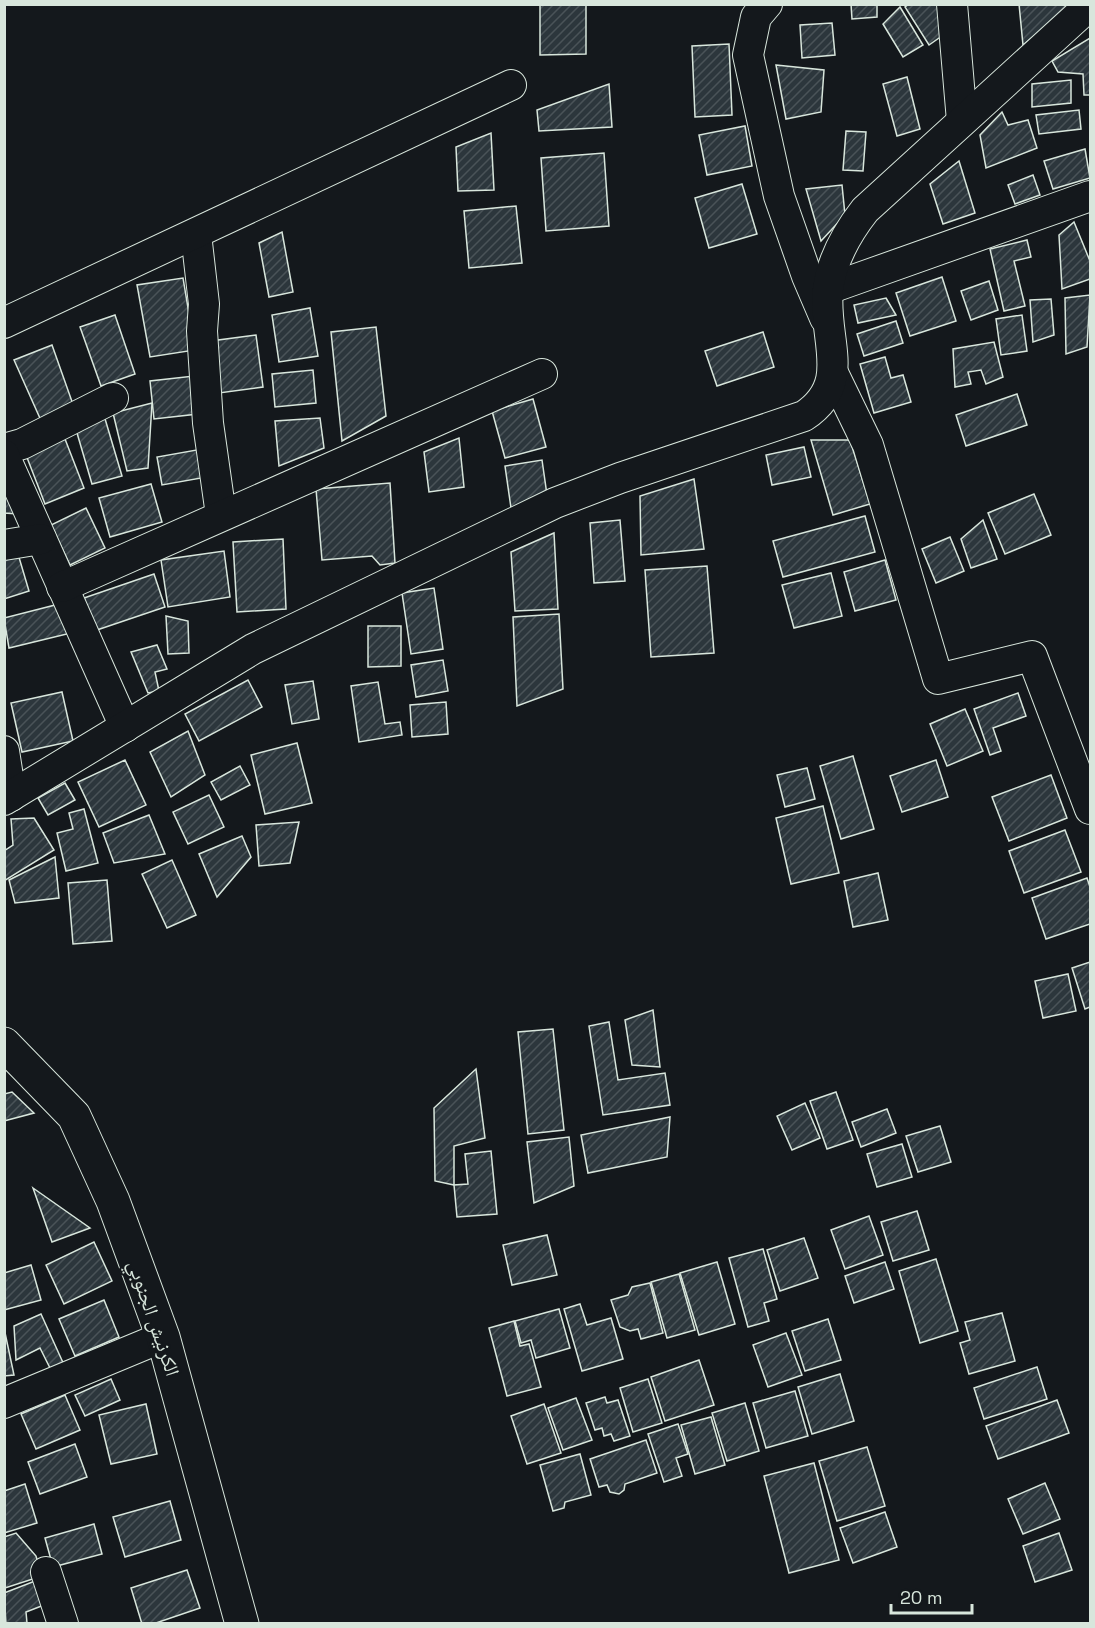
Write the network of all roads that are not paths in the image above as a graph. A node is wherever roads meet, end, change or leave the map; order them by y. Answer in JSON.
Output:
{"nodes":[{"id":1,"x":767,"y":4,"type":"edge"},
{"id":2,"x":952,"y":4,"type":"edge"},
{"id":3,"x":1090,"y":5,"type":"edge"},
{"id":4,"x":511,"y":85,"type":"dead end"},
{"id":5,"x":962,"y":121,"type":"junction"},
{"id":6,"x":1090,"y":196,"type":"edge"},
{"id":7,"x":196,"y":234,"type":"junction"},
{"id":8,"x":828,"y":289,"type":"junction"},
{"id":9,"x":4,"y":323,"type":"edge"},
{"id":10,"x":828,"y":324,"type":"junction"},
{"id":11,"x":833,"y":373,"type":"junction"},
{"id":12,"x":542,"y":374,"type":"dead end"},
{"id":13,"x":113,"y":398,"type":"dead end"},
{"id":14,"x":4,"y":449,"type":"edge"},
{"id":15,"x":4,"y":455,"type":"edge"},
{"id":16,"x":221,"y":515,"type":"junction"},
{"id":17,"x":41,"y":539,"type":"junction"},
{"id":18,"x":4,"y":545,"type":"edge"},
{"id":19,"x":62,"y":586,"type":"junction"},
{"id":20,"x":125,"y":727,"type":"junction"},
{"id":21,"x":4,"y":751,"type":"edge"},
{"id":22,"x":8,"y":798,"type":"edge"},
{"id":23,"x":1090,"y":808,"type":"edge"},
{"id":24,"x":4,"y":1044,"type":"edge"},
{"id":25,"x":163,"y":1338,"type":"junction"},
{"id":26,"x":4,"y":1402,"type":"edge"},
{"id":27,"x":46,"y":1572,"type":"dead end"},
{"id":28,"x":63,"y":1623,"type":"edge"},
{"id":29,"x":242,"y":1623,"type":"edge"}],
"edges":[{"from":1,"to":10,"type":"street"},
{"from":2,"to":5,"type":"street"},
{"from":3,"to":5,"type":"street"},
{"from":4,"to":7,"type":"street"},
{"from":5,"to":8,"type":"street"},
{"from":6,"to":8,"type":"street"},
{"from":7,"to":9,"type":"street"},
{"from":7,"to":16,"type":"street"},
{"from":8,"to":10,"type":"street"},
{"from":10,"to":11,"type":"street"},
{"from":11,"to":20,"type":"street"},
{"from":11,"to":23,"type":"street"},
{"from":12,"to":16,"type":"street"},
{"from":13,"to":14,"type":"street"},
{"from":15,"to":17,"type":"street"},
{"from":16,"to":19,"type":"street"},
{"from":17,"to":18,"type":"street"},
{"from":17,"to":19,"type":"street"},
{"from":19,"to":20,"type":"street"},
{"from":20,"to":22,"type":"street"},
{"from":21,"to":22,"type":"street"},
{"from":24,"to":25,"type":"main road","name":"الكرنيش الجنوبي"},
{"from":25,"to":26,"type":"street"},
{"from":25,"to":29,"type":"main road","name":"الكرنيش الجنوبي"},
{"from":27,"to":28,"type":"street"}]}
